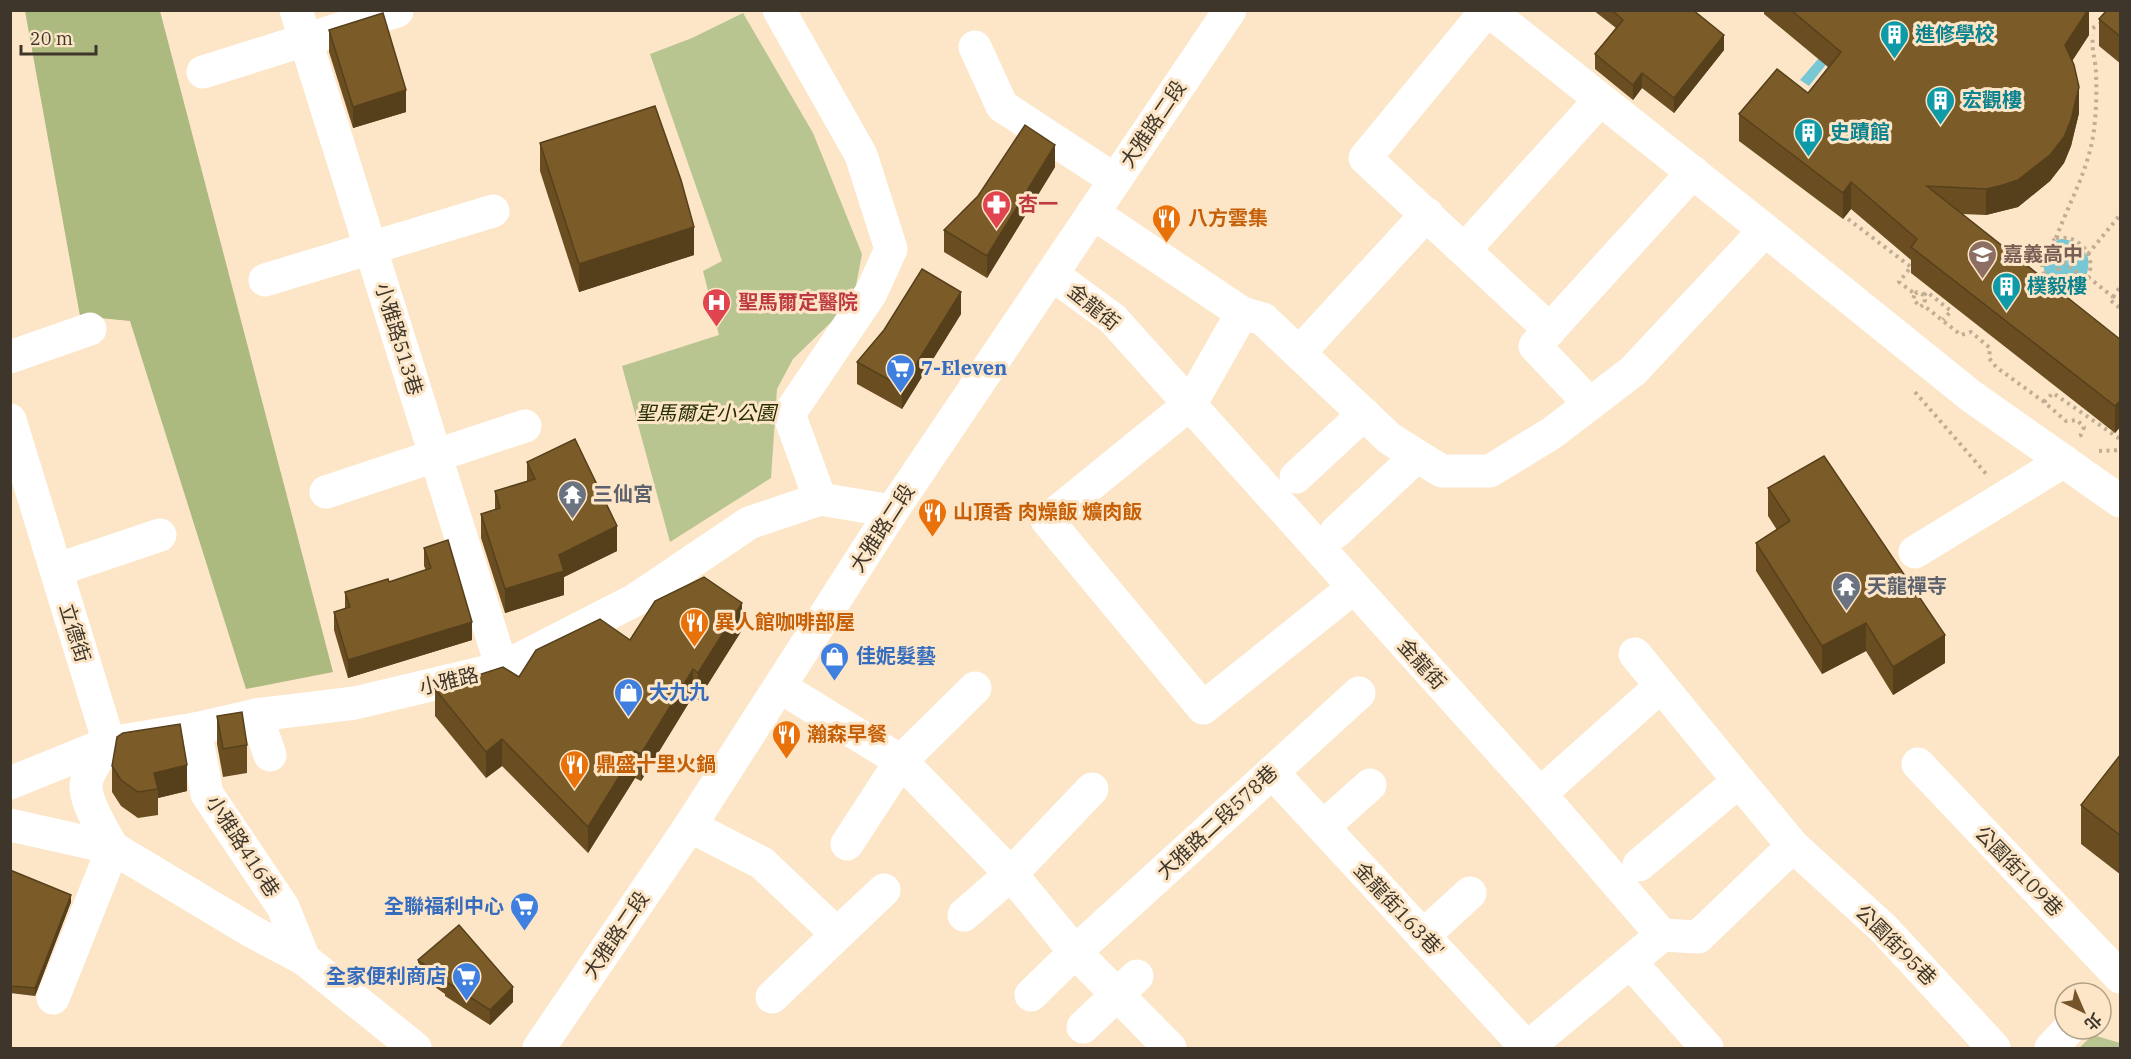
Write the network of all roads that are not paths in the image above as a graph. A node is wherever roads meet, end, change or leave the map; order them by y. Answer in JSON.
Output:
{"nodes":[{"id":1,"x":779,"y":10,"type":"edge"},
{"id":2,"x":1487,"y":10,"type":"edge"},
{"id":3,"x":397,"y":11,"type":"edge"},
{"id":4,"x":1222,"y":14,"type":"edge"},
{"id":5,"x":301,"y":25,"type":"edge"},
{"id":6,"x":975,"y":47,"type":"dead end"},
{"id":7,"x":203,"y":72,"type":"dead end"},
{"id":8,"x":1600,"y":100,"type":"junction"},
{"id":9,"x":1693,"y":172,"type":"junction"},
{"id":10,"x":1115,"y":180,"type":"junction"},
{"id":11,"x":493,"y":211,"type":"dead end"},
{"id":12,"x":1093,"y":213,"type":"junction"},
{"id":13,"x":1427,"y":214,"type":"junction"},
{"id":14,"x":1765,"y":230,"type":"junction"},
{"id":15,"x":371,"y":248,"type":"junction"},
{"id":16,"x":1465,"y":249,"type":"junction"},
{"id":17,"x":1053,"y":275,"type":"junction"},
{"id":18,"x":265,"y":280,"type":"dead end"},
{"id":19,"x":1242,"y":313,"type":"junction"},
{"id":20,"x":90,"y":329,"type":"dead end"},
{"id":21,"x":1550,"y":330,"type":"junction"},
{"id":22,"x":1299,"y":353,"type":"junction"},
{"id":23,"x":10,"y":357,"type":"edge"},
{"id":24,"x":1191,"y":403,"type":"junction"},
{"id":25,"x":1590,"y":404,"type":"junction"},
{"id":26,"x":1364,"y":414,"type":"junction"},
{"id":27,"x":10,"y":420,"type":"edge"},
{"id":28,"x":525,"y":426,"type":"dead end"},
{"id":29,"x":2074,"y":441,"type":"junction"},
{"id":30,"x":435,"y":454,"type":"junction"},
{"id":31,"x":1417,"y":456,"type":"junction"},
{"id":32,"x":1296,"y":477,"type":"dead end"},
{"id":33,"x":326,"y":492,"type":"dead end"},
{"id":34,"x":820,"y":499,"type":"junction"},
{"id":35,"x":2121,"y":501,"type":"edge"},
{"id":36,"x":892,"y":511,"type":"junction"},
{"id":37,"x":1336,"y":532,"type":"dead end"},
{"id":38,"x":160,"y":535,"type":"dead end"},
{"id":39,"x":1915,"y":552,"type":"dead end"},
{"id":40,"x":56,"y":570,"type":"junction"},
{"id":41,"x":1353,"y":588,"type":"junction"},
{"id":42,"x":1635,"y":654,"type":"dead end"},
{"id":43,"x":502,"y":669,"type":"junction"},
{"id":44,"x":1661,"y":686,"type":"junction"},
{"id":45,"x":780,"y":687,"type":"junction"},
{"id":46,"x":975,"y":688,"type":"dead end"},
{"id":47,"x":1359,"y":693,"type":"dead end"},
{"id":48,"x":256,"y":715,"type":"junction"},
{"id":49,"x":195,"y":729,"type":"junction"},
{"id":50,"x":109,"y":743,"type":"junction"},
{"id":51,"x":270,"y":754,"type":"dead end"},
{"id":52,"x":901,"y":761,"type":"junction"},
{"id":53,"x":1918,"y":764,"type":"dead end"},
{"id":54,"x":1272,"y":772,"type":"junction"},
{"id":55,"x":1739,"y":781,"type":"junction"},
{"id":56,"x":10,"y":783,"type":"edge"},
{"id":57,"x":1370,"y":785,"type":"dead end"},
{"id":58,"x":1092,"y":789,"type":"dead end"},
{"id":59,"x":1540,"y":794,"type":"junction"},
{"id":60,"x":10,"y":825,"type":"edge"},
{"id":61,"x":690,"y":826,"type":"junction"},
{"id":62,"x":1323,"y":827,"type":"junction"},
{"id":63,"x":847,"y":844,"type":"dead end"},
{"id":64,"x":1793,"y":846,"type":"junction"},
{"id":65,"x":113,"y":848,"type":"junction"},
{"id":66,"x":1639,"y":865,"type":"dead end"},
{"id":67,"x":1011,"y":874,"type":"junction"},
{"id":68,"x":1470,"y":893,"type":"dead end"},
{"id":69,"x":964,"y":915,"type":"dead end"},
{"id":70,"x":1662,"y":935,"type":"junction"},
{"id":71,"x":1423,"y":936,"type":"junction"},
{"id":72,"x":1075,"y":952,"type":"junction"},
{"id":73,"x":304,"y":959,"type":"junction"},
{"id":74,"x":1631,"y":963,"type":"junction"},
{"id":75,"x":2120,"y":977,"type":"edge"},
{"id":76,"x":1127,"y":986,"type":"junction"},
{"id":77,"x":1031,"y":995,"type":"dead end"},
{"id":78,"x":772,"y":997,"type":"dead end"},
{"id":79,"x":53,"y":998,"type":"dead end"},
{"id":80,"x":1083,"y":1027,"type":"dead end"},
{"id":81,"x":415,"y":1048,"type":"edge"},
{"id":82,"x":539,"y":1048,"type":"edge"},
{"id":83,"x":1170,"y":1048,"type":"edge"},
{"id":84,"x":1527,"y":1048,"type":"edge"},
{"id":85,"x":1707,"y":1048,"type":"edge"},
{"id":86,"x":1994,"y":1048,"type":"edge"}],
"edges":[{"from":1,"to":34,"type":"street"},
{"from":2,"to":8,"type":"street"},
{"from":2,"to":13,"type":"street"},
{"from":3,"to":5,"type":"street"},
{"from":4,"to":10,"type":"street","name":"大雅路二段"},
{"from":5,"to":7,"type":"street"},
{"from":5,"to":15,"type":"street","name":"小雅路513巷"},
{"from":6,"to":10,"type":"street"},
{"from":8,"to":9,"type":"street"},
{"from":8,"to":16,"type":"street"},
{"from":9,"to":14,"type":"street"},
{"from":9,"to":21,"type":"street"},
{"from":10,"to":12,"type":"street","name":"大雅路二段"},
{"from":11,"to":15,"type":"street"},
{"from":12,"to":17,"type":"street","name":"大雅路二段"},
{"from":12,"to":19,"type":"street"},
{"from":13,"to":16,"type":"street"},
{"from":13,"to":22,"type":"street"},
{"from":14,"to":25,"type":"street"},
{"from":14,"to":29,"type":"street"},
{"from":15,"to":18,"type":"street"},
{"from":15,"to":30,"type":"street","name":"小雅路513巷"},
{"from":16,"to":21,"type":"street"},
{"from":17,"to":24,"type":"street","name":"金龍街"},
{"from":17,"to":36,"type":"street","name":"大雅路二段"},
{"from":19,"to":22,"type":"street"},
{"from":19,"to":24,"type":"street"},
{"from":20,"to":23,"type":"street"},
{"from":21,"to":25,"type":"street"},
{"from":22,"to":26,"type":"street"},
{"from":24,"to":41,"type":"street","name":"金龍街"},
{"from":24,"to":41,"type":"street"},
{"from":25,"to":31,"type":"street"},
{"from":26,"to":31,"type":"street"},
{"from":26,"to":32,"type":"street"},
{"from":27,"to":40,"type":"street","name":"立德街"},
{"from":28,"to":30,"type":"street"},
{"from":29,"to":35,"type":"street"},
{"from":29,"to":39,"type":"street"},
{"from":30,"to":33,"type":"street"},
{"from":30,"to":43,"type":"street","name":"小雅路513巷"},
{"from":31,"to":37,"type":"street"},
{"from":34,"to":36,"type":"street","name":"小雅路"},
{"from":34,"to":43,"type":"street","name":"小雅路"},
{"from":36,"to":45,"type":"street","name":"大雅路二段"},
{"from":38,"to":40,"type":"street"},
{"from":40,"to":50,"type":"street","name":"立德街"},
{"from":41,"to":59,"type":"street","name":"金龍街"},
{"from":42,"to":44,"type":"street","name":"公園街95巷"},
{"from":43,"to":48,"type":"street","name":"小雅路"},
{"from":44,"to":55,"type":"street","name":"公園街95巷"},
{"from":44,"to":59,"type":"street"},
{"from":45,"to":52,"type":"street"},
{"from":45,"to":61,"type":"street","name":"大雅路二段"},
{"from":46,"to":52,"type":"street"},
{"from":47,"to":54,"type":"street","name":"大雅路二段578巷"},
{"from":48,"to":49,"type":"street","name":"小雅路"},
{"from":48,"to":51,"type":"street"},
{"from":49,"to":50,"type":"street","name":"小雅路"},
{"from":49,"to":73,"type":"street","name":"小雅路416巷"},
{"from":50,"to":56,"type":"street"},
{"from":50,"to":65,"type":"street"},
{"from":52,"to":63,"type":"street"},
{"from":52,"to":67,"type":"street"},
{"from":53,"to":75,"type":"street","name":"公園街109巷"},
{"from":54,"to":62,"type":"street","name":"金龍街163巷'"},
{"from":54,"to":72,"type":"street","name":"大雅路二段578巷"},
{"from":55,"to":64,"type":"street","name":"公園街95巷"},
{"from":55,"to":66,"type":"street"},
{"from":57,"to":62,"type":"street"},
{"from":58,"to":67,"type":"street"},
{"from":59,"to":70,"type":"street","name":"金龍街"},
{"from":60,"to":65,"type":"street"},
{"from":61,"to":78,"type":"street"},
{"from":61,"to":82,"type":"street","name":"大雅路二段"},
{"from":62,"to":71,"type":"street","name":"金龍街163巷'"},
{"from":64,"to":70,"type":"street"},
{"from":64,"to":86,"type":"street","name":"公園街95巷"},
{"from":65,"to":73,"type":"street"},
{"from":65,"to":79,"type":"street"},
{"from":67,"to":69,"type":"street"},
{"from":67,"to":72,"type":"street"},
{"from":68,"to":71,"type":"street"},
{"from":70,"to":74,"type":"street"},
{"from":71,"to":84,"type":"street","name":"金龍街163巷'"},
{"from":72,"to":76,"type":"street"},
{"from":72,"to":77,"type":"street","name":"大雅路二段578巷"},
{"from":73,"to":81,"type":"street"},
{"from":74,"to":84,"type":"street"},
{"from":74,"to":85,"type":"street"},
{"from":76,"to":80,"type":"street"},
{"from":76,"to":83,"type":"street"}]}
